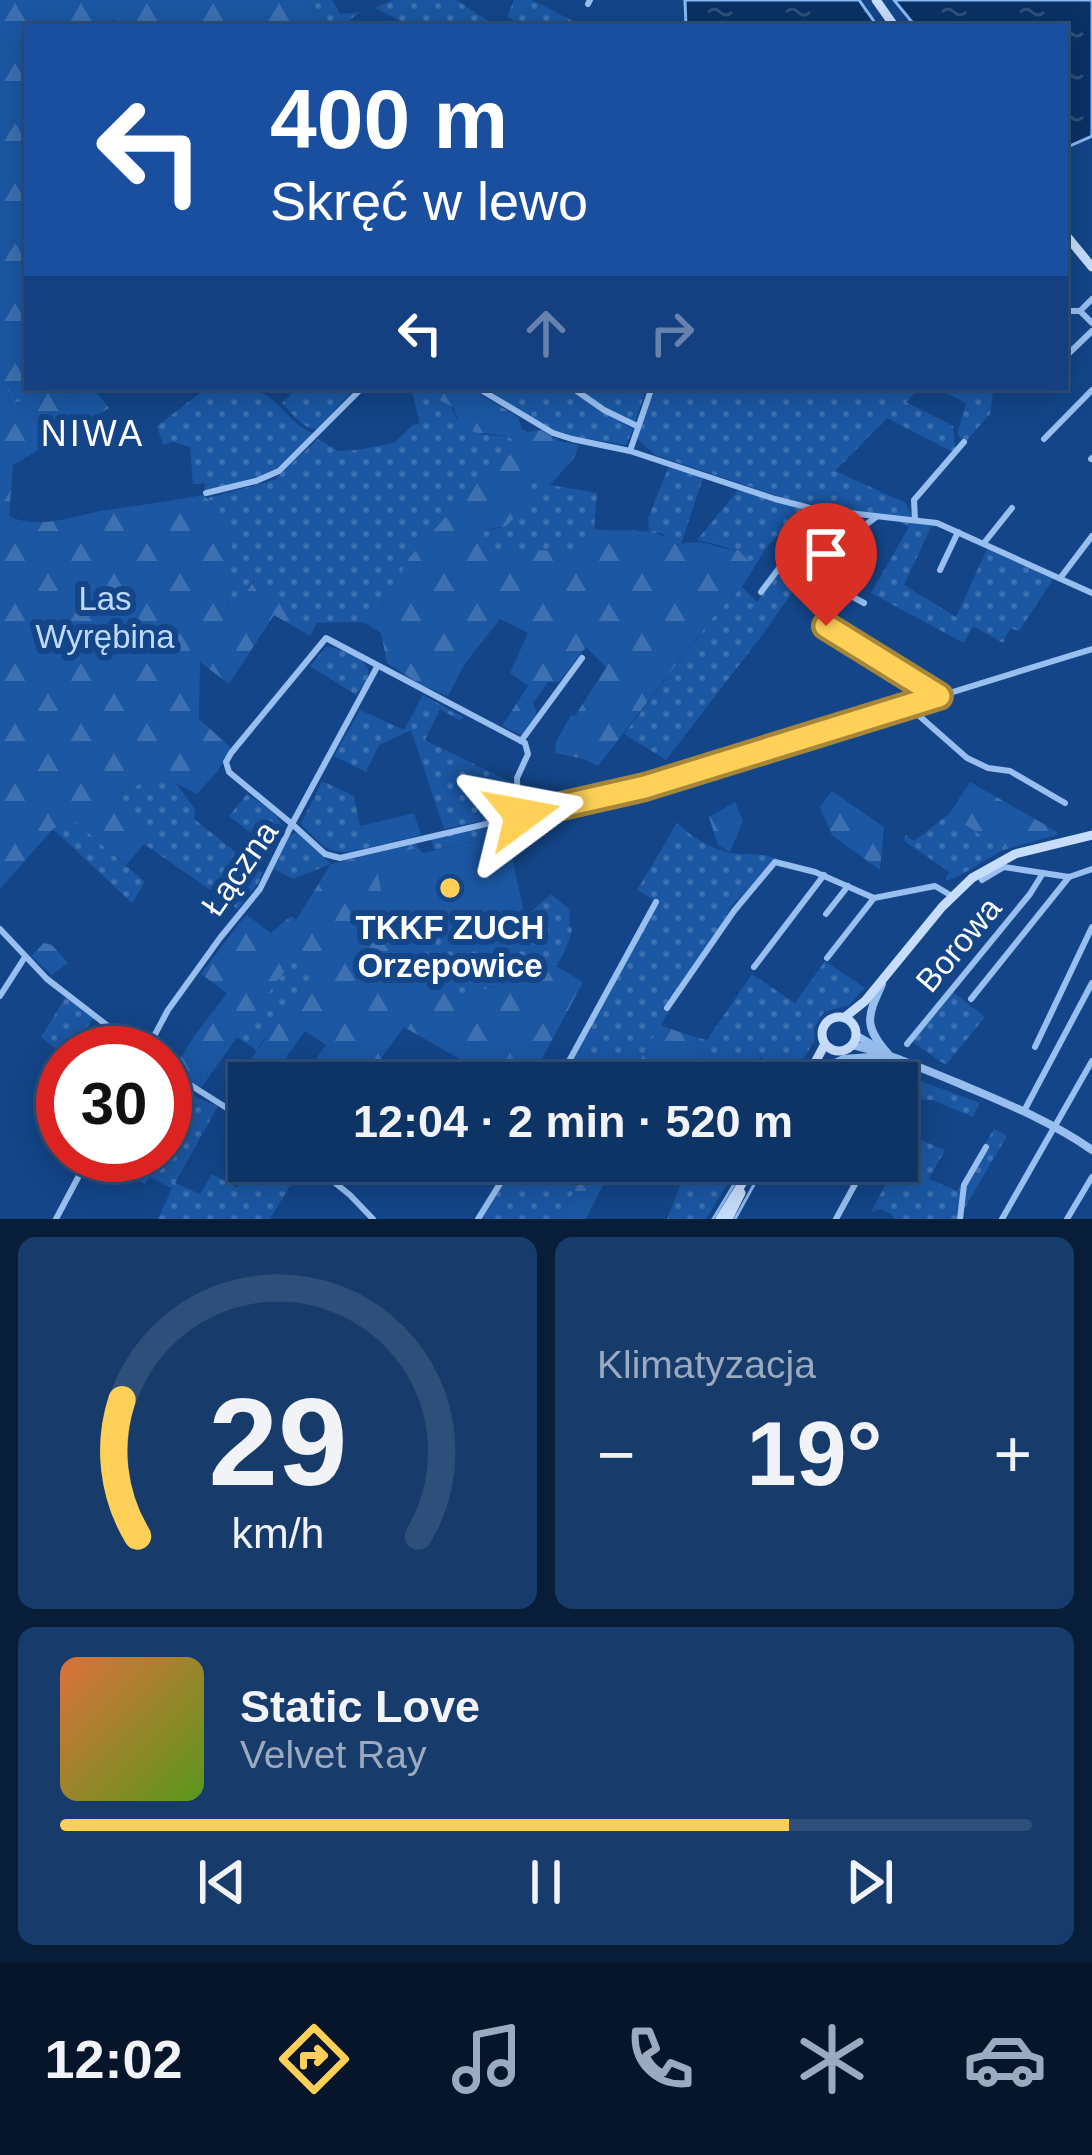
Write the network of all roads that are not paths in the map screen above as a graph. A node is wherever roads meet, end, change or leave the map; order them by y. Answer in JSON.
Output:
{"nodes":[{"id":1,"x":1068,"y":239,"type":"edge"},
{"id":2,"x":1092,"y":267,"type":"edge"},
{"id":3,"x":1092,"y":299,"type":"edge"},
{"id":4,"x":1080,"y":310,"type":"junction"},
{"id":5,"x":1068,"y":311,"type":"edge"},
{"id":6,"x":1092,"y":327,"type":"edge"},
{"id":7,"x":1068,"y":353,"type":"edge"},
{"id":8,"x":360,"y":390,"type":"edge"},
{"id":9,"x":481,"y":390,"type":"edge"},
{"id":10,"x":575,"y":390,"type":"edge"},
{"id":11,"x":650,"y":390,"type":"edge"},
{"id":12,"x":1092,"y":390,"type":"edge"},
{"id":13,"x":637,"y":426,"type":"junction"},
{"id":14,"x":1044,"y":440,"type":"dead end"},
{"id":15,"x":964,"y":442,"type":"dead end"},
{"id":16,"x":629,"y":451,"type":"junction"},
{"id":17,"x":206,"y":493,"type":"dead end"},
{"id":18,"x":1012,"y":508,"type":"dead end"},
{"id":19,"x":823,"y":510,"type":"junction"},
{"id":20,"x":876,"y":518,"type":"junction"},
{"id":21,"x":915,"y":520,"type":"junction"},
{"id":22,"x":958,"y":532,"type":"junction"},
{"id":23,"x":1092,"y":536,"type":"edge"},
{"id":24,"x":984,"y":543,"type":"junction"},
{"id":25,"x":940,"y":570,"type":"dead end"},
{"id":26,"x":1061,"y":577,"type":"junction"},
{"id":27,"x":761,"y":592,"type":"dead end"},
{"id":28,"x":1092,"y":593,"type":"edge"},
{"id":29,"x":864,"y":603,"type":"dead end"},
{"id":30,"x":826,"y":626,"type":"dead end"},
{"id":31,"x":1092,"y":649,"type":"edge"},
{"id":32,"x":582,"y":658,"type":"dead end"},
{"id":33,"x":377,"y":667,"type":"junction"},
{"id":34,"x":939,"y":696,"type":"junction"},
{"id":35,"x":908,"y":706,"type":"junction"},
{"id":36,"x":521,"y":741,"type":"junction"},
{"id":37,"x":1065,"y":803,"type":"dead end"},
{"id":38,"x":518,"y":816,"type":"junction"},
{"id":39,"x":292,"y":824,"type":"junction"},
{"id":40,"x":1092,"y":835,"type":"edge"},
{"id":41,"x":1092,"y":869,"type":"edge"},
{"id":42,"x":1043,"y":873,"type":"junction"},
{"id":43,"x":824,"y":875,"type":"junction"},
{"id":44,"x":1069,"y":877,"type":"junction"},
{"id":45,"x":982,"y":880,"type":"dead end"},
{"id":46,"x":848,"y":886,"type":"junction"},
{"id":47,"x":952,"y":896,"type":"junction"},
{"id":48,"x":874,"y":898,"type":"junction"},
{"id":49,"x":656,"y":902,"type":"dead end"},
{"id":50,"x":826,"y":914,"type":"dead end"},
{"id":51,"x":1092,"y":927,"type":"edge"},
{"id":52,"x":0,"y":929,"type":"edge"},
{"id":53,"x":25,"y":957,"type":"junction"},
{"id":54,"x":827,"y":958,"type":"dead end"},
{"id":55,"x":754,"y":967,"type":"dead end"},
{"id":56,"x":885,"y":977,"type":"junction"},
{"id":57,"x":1092,"y":982,"type":"edge"},
{"id":58,"x":0,"y":996,"type":"edge"},
{"id":59,"x":971,"y":999,"type":"dead end"},
{"id":60,"x":668,"y":1007,"type":"dead end"},
{"id":61,"x":108,"y":1026,"type":"edge"},
{"id":62,"x":159,"y":1026,"type":"edge"},
{"id":63,"x":852,"y":1031,"type":"junction"},
{"id":64,"x":907,"y":1044,"type":"dead end"},
{"id":65,"x":830,"y":1047,"type":"junction"},
{"id":66,"x":1035,"y":1047,"type":"dead end"},
{"id":67,"x":889,"y":1055,"type":"junction"},
{"id":68,"x":1092,"y":1061,"type":"edge"},
{"id":69,"x":568,"y":1062,"type":"edge"},
{"id":70,"x":819,"y":1062,"type":"edge"},
{"id":71,"x":821,"y":1062,"type":"edge"},
{"id":72,"x":837,"y":1062,"type":"edge"},
{"id":73,"x":192,"y":1087,"type":"edge"},
{"id":74,"x":228,"y":1109,"type":"edge"},
{"id":75,"x":1024,"y":1111,"type":"junction"},
{"id":76,"x":1055,"y":1126,"type":"junction"},
{"id":77,"x":986,"y":1147,"type":"dead end"},
{"id":78,"x":1092,"y":1150,"type":"edge"},
{"id":79,"x":1092,"y":1177,"type":"edge"},
{"id":80,"x":76,"y":1182,"type":"edge"},
{"id":81,"x":333,"y":1182,"type":"edge"},
{"id":82,"x":501,"y":1182,"type":"edge"},
{"id":83,"x":745,"y":1182,"type":"edge"},
{"id":84,"x":856,"y":1182,"type":"edge"},
{"id":85,"x":56,"y":1219,"type":"edge"},
{"id":86,"x":373,"y":1219,"type":"edge"},
{"id":87,"x":478,"y":1219,"type":"edge"},
{"id":88,"x":724,"y":1219,"type":"edge"},
{"id":89,"x":836,"y":1219,"type":"edge"},
{"id":90,"x":960,"y":1219,"type":"edge"},
{"id":91,"x":1002,"y":1219,"type":"edge"},
{"id":92,"x":1066,"y":1219,"type":"edge"}],
"edges":[{"from":1,"to":2,"type":"main road"},
{"from":3,"to":4,"type":"street"},
{"from":4,"to":5,"type":"street"},
{"from":4,"to":6,"type":"street"},
{"from":6,"to":7,"type":"street"},
{"from":8,"to":17,"type":"street"},
{"from":9,"to":16,"type":"street"},
{"from":10,"to":13,"type":"street"},
{"from":11,"to":13,"type":"street"},
{"from":12,"to":14,"type":"street"},
{"from":13,"to":16,"type":"street"},
{"from":15,"to":21,"type":"street"},
{"from":16,"to":19,"type":"street"},
{"from":18,"to":24,"type":"street"},
{"from":19,"to":20,"type":"street"},
{"from":19,"to":27,"type":"street"},
{"from":20,"to":21,"type":"street"},
{"from":20,"to":29,"type":"street"},
{"from":21,"to":22,"type":"street"},
{"from":22,"to":24,"type":"street"},
{"from":22,"to":25,"type":"street"},
{"from":23,"to":26,"type":"street"},
{"from":24,"to":26,"type":"street"},
{"from":26,"to":28,"type":"street"},
{"from":30,"to":34,"type":"street"},
{"from":31,"to":34,"type":"street","name":"Łączna"},
{"from":32,"to":36,"type":"street"},
{"from":33,"to":36,"type":"street"},
{"from":33,"to":39,"type":"street"},
{"from":33,"to":39,"type":"street"},
{"from":34,"to":35,"type":"street","name":"Łączna"},
{"from":35,"to":37,"type":"street"},
{"from":35,"to":38,"type":"street","name":"Łączna"},
{"from":36,"to":38,"type":"street"},
{"from":38,"to":39,"type":"street","name":"Łączna"},
{"from":39,"to":62,"type":"street","name":"Łączna"},
{"from":40,"to":47,"type":"main road"},
{"from":41,"to":44,"type":"street","name":"Borowa"},
{"from":42,"to":44,"type":"street","name":"Borowa"},
{"from":42,"to":45,"type":"street","name":"Borowa"},
{"from":42,"to":64,"type":"street","name":"Borowa"},
{"from":43,"to":46,"type":"street"},
{"from":43,"to":55,"type":"street"},
{"from":43,"to":60,"type":"street"},
{"from":44,"to":59,"type":"street","name":"Borowa"},
{"from":46,"to":48,"type":"street"},
{"from":46,"to":50,"type":"street"},
{"from":47,"to":48,"type":"street","name":"Borowa"},
{"from":47,"to":56,"type":"main road"},
{"from":48,"to":54,"type":"street"},
{"from":49,"to":69,"type":"street"},
{"from":51,"to":66,"type":"street"},
{"from":52,"to":53,"type":"street"},
{"from":53,"to":58,"type":"street"},
{"from":53,"to":61,"type":"street"},
{"from":56,"to":63,"type":"main road"},
{"from":56,"to":67,"type":"street"},
{"from":57,"to":75,"type":"street"},
{"from":63,"to":65,"type":"main road"},
{"from":63,"to":65,"type":"main road"},
{"from":63,"to":67,"type":"street"},
{"from":65,"to":70,"type":"main road"},
{"from":65,"to":71,"type":"main road"},
{"from":67,"to":72,"type":"street"},
{"from":67,"to":75,"type":"street"},
{"from":68,"to":76,"type":"street"},
{"from":73,"to":74,"type":"street"},
{"from":75,"to":76,"type":"street"},
{"from":76,"to":78,"type":"street"},
{"from":76,"to":91,"type":"street"},
{"from":77,"to":90,"type":"street"},
{"from":79,"to":92,"type":"street"},
{"from":80,"to":85,"type":"street"},
{"from":81,"to":86,"type":"street"},
{"from":82,"to":87,"type":"street"},
{"from":83,"to":88,"type":"main road"},
{"from":84,"to":89,"type":"street"}]}
